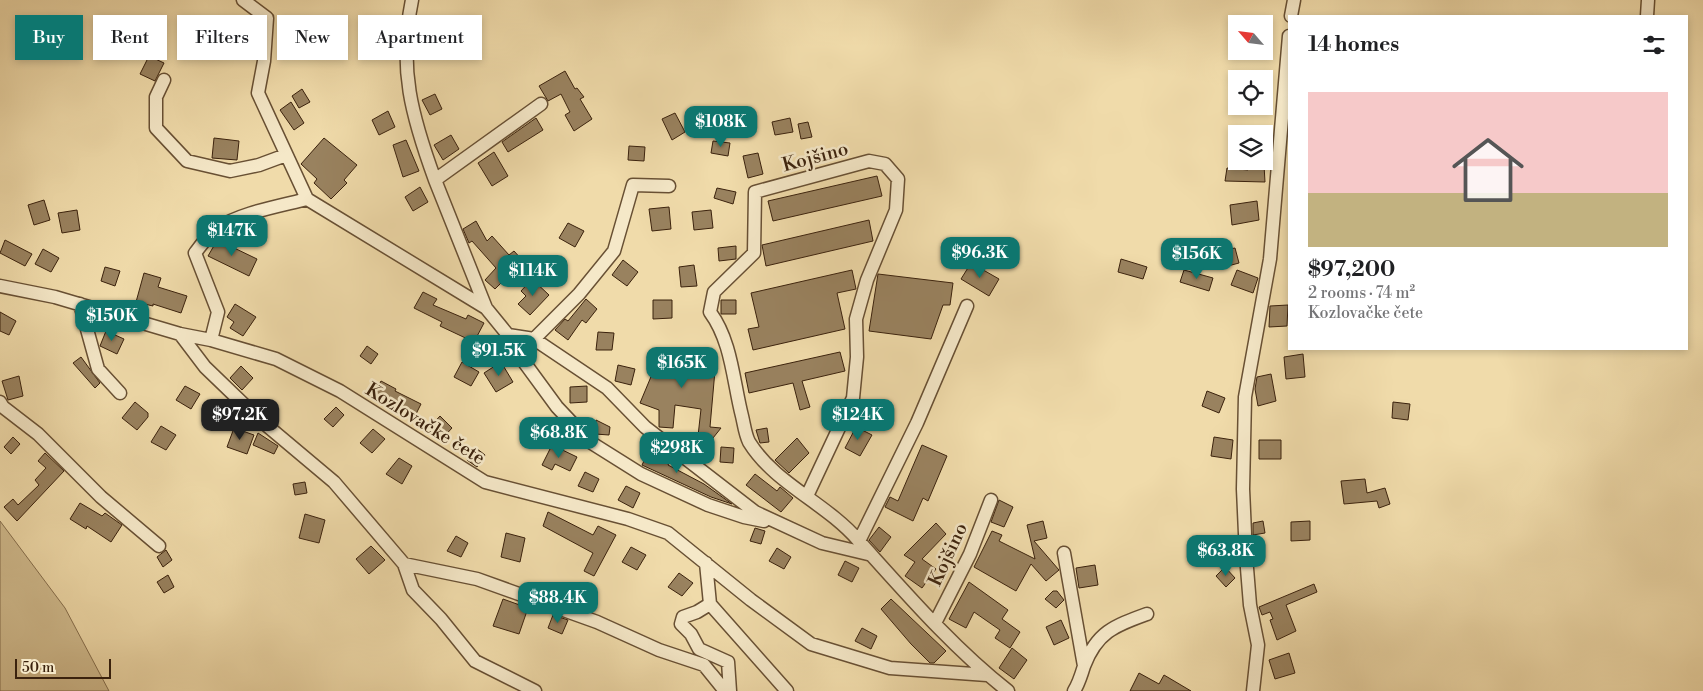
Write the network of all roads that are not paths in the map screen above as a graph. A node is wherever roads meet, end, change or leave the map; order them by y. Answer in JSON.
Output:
{"nodes":[{"id":1,"x":243,"y":0,"type":"edge"},
{"id":2,"x":412,"y":0,"type":"edge"},
{"id":3,"x":1294,"y":0,"type":"edge"},
{"id":4,"x":1648,"y":0,"type":"edge"},
{"id":5,"x":1292,"y":15,"type":"edge"},
{"id":6,"x":1648,"y":15,"type":"edge"},
{"id":7,"x":1288,"y":47,"type":"edge"},
{"id":8,"x":164,"y":80,"type":"dead end"},
{"id":9,"x":541,"y":104,"type":"dead end"},
{"id":10,"x":286,"y":155,"type":"junction"},
{"id":11,"x":434,"y":180,"type":"junction"},
{"id":12,"x":669,"y":186,"type":"dead end"},
{"id":13,"x":307,"y":199,"type":"junction"},
{"id":14,"x":0,"y":286,"type":"edge"},
{"id":15,"x":80,"y":304,"type":"junction"},
{"id":16,"x":967,"y":306,"type":"dead end"},
{"id":17,"x":486,"y":308,"type":"junction"},
{"id":18,"x":180,"y":334,"type":"junction"},
{"id":19,"x":508,"y":336,"type":"junction"},
{"id":20,"x":212,"y":340,"type":"junction"},
{"id":21,"x":534,"y":340,"type":"junction"},
{"id":22,"x":120,"y":393,"type":"dead end"},
{"id":23,"x":0,"y":402,"type":"edge"},
{"id":24,"x":807,"y":496,"type":"junction"},
{"id":25,"x":991,"y":500,"type":"dead end"},
{"id":26,"x":777,"y":523,"type":"junction"},
{"id":27,"x":859,"y":541,"type":"junction"},
{"id":28,"x":158,"y":546,"type":"dead end"},
{"id":29,"x":1064,"y":553,"type":"dead end"},
{"id":30,"x":868,"y":554,"type":"junction"},
{"id":31,"x":404,"y":564,"type":"junction"},
{"id":32,"x":706,"y":564,"type":"junction"},
{"id":33,"x":710,"y":604,"type":"junction"},
{"id":34,"x":1146,"y":614,"type":"dead end"},
{"id":35,"x":935,"y":623,"type":"junction"},
{"id":36,"x":1084,"y":666,"type":"junction"},
{"id":37,"x":987,"y":675,"type":"junction"},
{"id":38,"x":535,"y":691,"type":"edge"},
{"id":39,"x":725,"y":691,"type":"edge"},
{"id":40,"x":730,"y":691,"type":"edge"},
{"id":41,"x":787,"y":691,"type":"edge"},
{"id":42,"x":1008,"y":691,"type":"edge"},
{"id":43,"x":1074,"y":691,"type":"edge"},
{"id":44,"x":1253,"y":691,"type":"edge"}],
"edges":[{"from":1,"to":10,"type":"street"},
{"from":2,"to":11,"type":"street"},
{"from":3,"to":5,"type":"street"},
{"from":4,"to":6,"type":"street"},
{"from":7,"to":44,"type":"street"},
{"from":8,"to":10,"type":"street"},
{"from":9,"to":11,"type":"street"},
{"from":10,"to":13,"type":"street"},
{"from":11,"to":17,"type":"street"},
{"from":12,"to":21,"type":"street"},
{"from":13,"to":17,"type":"street"},
{"from":13,"to":20,"type":"street"},
{"from":14,"to":15,"type":"street","name":"Kozlovačke čete"},
{"from":15,"to":18,"type":"street","name":"Kozlovačke čete"},
{"from":15,"to":22,"type":"street"},
{"from":16,"to":27,"type":"street"},
{"from":17,"to":19,"type":"street"},
{"from":18,"to":20,"type":"street","name":"Kozlovačke čete"},
{"from":18,"to":31,"type":"street"},
{"from":19,"to":21,"type":"street"},
{"from":19,"to":26,"type":"street"},
{"from":20,"to":32,"type":"street","name":"Kozlovačke čete"},
{"from":21,"to":26,"type":"street"},
{"from":23,"to":28,"type":"street"},
{"from":24,"to":24,"type":"street","name":"Kojšino"},
{"from":24,"to":27,"type":"street","name":"Kojšino"},
{"from":25,"to":35,"type":"street","name":"Kojšino"},
{"from":26,"to":30,"type":"street"},
{"from":27,"to":30,"type":"street","name":"Kojšino"},
{"from":29,"to":36,"type":"street"},
{"from":30,"to":35,"type":"street","name":"Kojšino"},
{"from":31,"to":38,"type":"street"},
{"from":31,"to":39,"type":"street"},
{"from":32,"to":33,"type":"street"},
{"from":32,"to":37,"type":"street","name":"Kozlovačke čete"},
{"from":33,"to":40,"type":"street"},
{"from":33,"to":41,"type":"street"},
{"from":34,"to":36,"type":"street"},
{"from":35,"to":37,"type":"street","name":"Kojšino"},
{"from":36,"to":43,"type":"street"},
{"from":37,"to":42,"type":"street","name":"Kojšino"}]}
